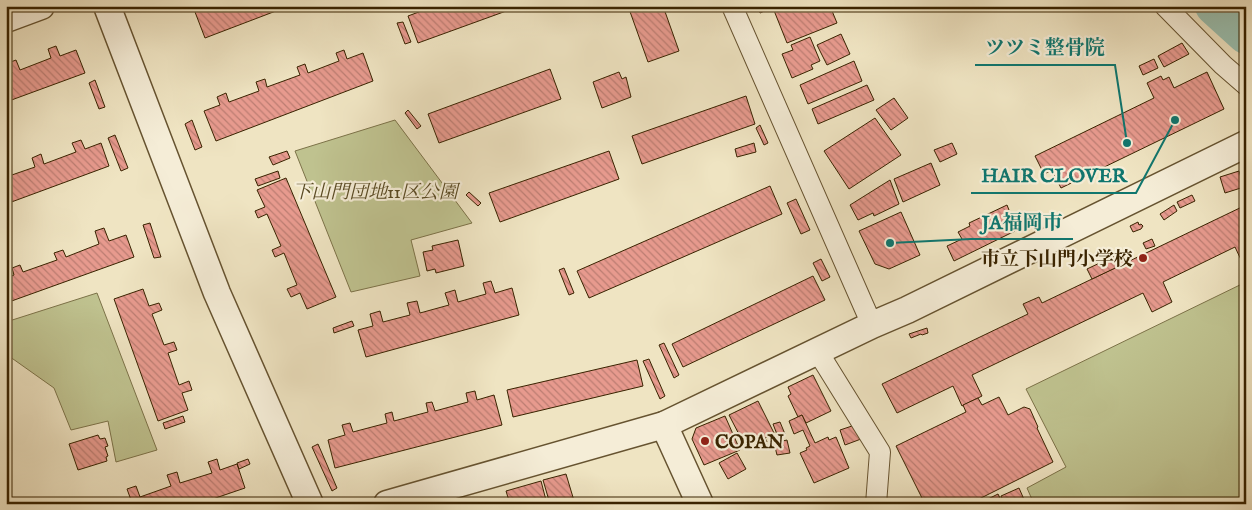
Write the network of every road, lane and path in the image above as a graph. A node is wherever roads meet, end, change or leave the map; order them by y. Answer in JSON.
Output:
{"nodes":[{"id":1,"x":41,"y":6,"type":"edge"},
{"id":2,"x":107,"y":6,"type":"edge"},
{"id":3,"x":732,"y":6,"type":"edge"},
{"id":4,"x":1166,"y":6,"type":"edge"},
{"id":5,"x":6,"y":19,"type":"edge"},
{"id":6,"x":1246,"y":85,"type":"edge"},
{"id":7,"x":1246,"y":144,"type":"edge"},
{"id":8,"x":872,"y":325,"type":"junction"},
{"id":9,"x":818,"y":352,"type":"junction"},
{"id":10,"x":664,"y":425,"type":"junction"},
{"id":11,"x":310,"y":504,"type":"edge"},
{"id":12,"x":388,"y":504,"type":"edge"},
{"id":13,"x":700,"y":504,"type":"edge"},
{"id":14,"x":876,"y":504,"type":"edge"}],
"edges":[{"from":1,"to":5,"type":"street"},
{"from":2,"to":11,"type":"street"},
{"from":3,"to":8,"type":"street"},
{"from":4,"to":6,"type":"street"},
{"from":7,"to":8,"type":"street"},
{"from":8,"to":9,"type":"street"},
{"from":9,"to":10,"type":"street"},
{"from":9,"to":14,"type":"street"},
{"from":10,"to":12,"type":"street"},
{"from":10,"to":13,"type":"street"}]}
